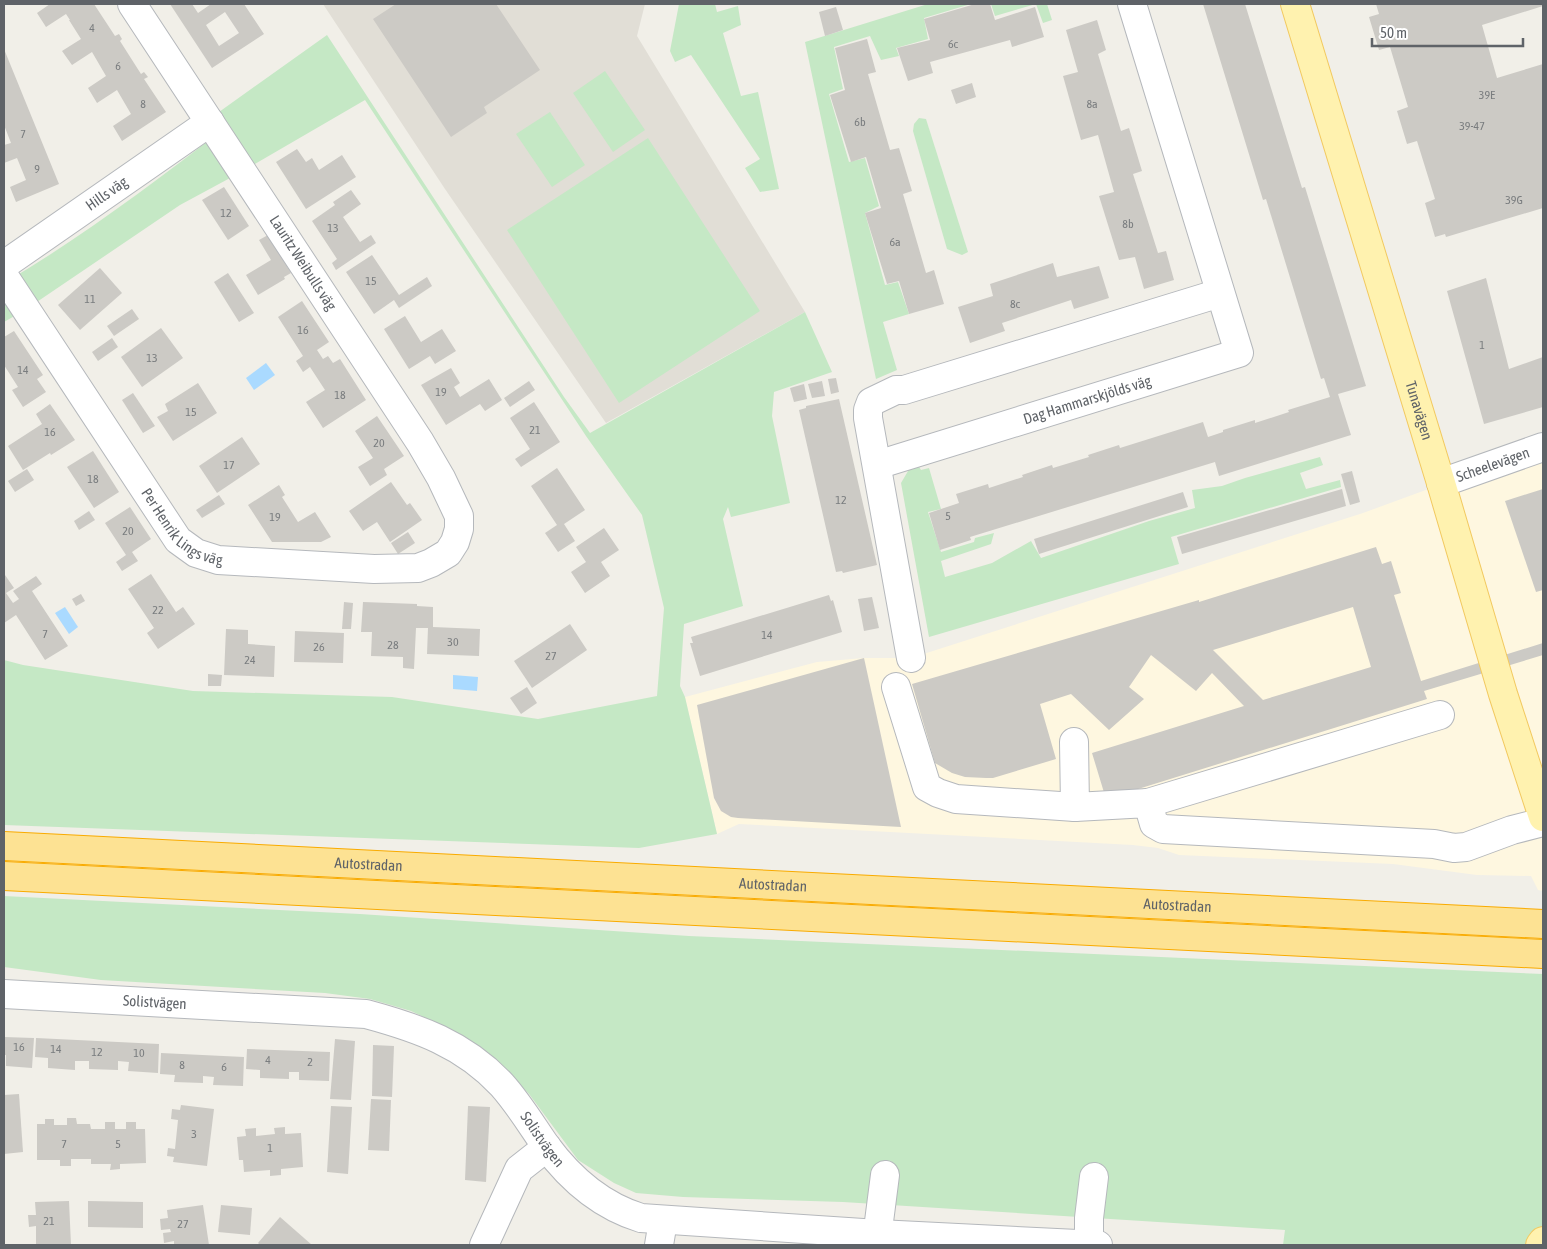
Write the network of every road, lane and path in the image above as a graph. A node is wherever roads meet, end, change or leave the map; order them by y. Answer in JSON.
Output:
{"nodes":[{"id":1,"x":132,"y":4,"type":"edge"},
{"id":2,"x":1132,"y":4,"type":"edge"},
{"id":3,"x":1295,"y":4,"type":"edge"},
{"id":4,"x":210,"y":122,"type":"junction"},
{"id":5,"x":4,"y":265,"type":"edge"},
{"id":6,"x":4,"y":276,"type":"edge"},
{"id":7,"x":1220,"y":293,"type":"junction"},
{"id":8,"x":1543,"y":447,"type":"edge"},
{"id":9,"x":877,"y":465,"type":"junction"},
{"id":10,"x":1441,"y":483,"type":"junction"},
{"id":11,"x":459,"y":529,"type":"joint"},
{"id":12,"x":911,"y":658,"type":"dead end"},
{"id":13,"x":896,"y":687,"type":"dead end"},
{"id":14,"x":1440,"y":715,"type":"dead end"},
{"id":15,"x":1074,"y":742,"type":"dead end"},
{"id":16,"x":1148,"y":803,"type":"junction"},
{"id":17,"x":1075,"y":807,"type":"junction"},
{"id":18,"x":1542,"y":814,"type":"edge"},
{"id":19,"x":4,"y":846,"type":"edge"},
{"id":20,"x":4,"y":876,"type":"edge"},
{"id":21,"x":1536,"y":924,"type":"edge"},
{"id":22,"x":1538,"y":954,"type":"edge"},
{"id":23,"x":4,"y":994,"type":"edge"},
{"id":24,"x":547,"y":1147,"type":"junction"},
{"id":25,"x":885,"y":1175,"type":"dead end"},
{"id":26,"x":1094,"y":1177,"type":"dead end"},
{"id":27,"x":661,"y":1233,"type":"edge"},
{"id":28,"x":877,"y":1239,"type":"edge"},
{"id":29,"x":1543,"y":1240,"type":"edge"},
{"id":30,"x":484,"y":1245,"type":"edge"},
{"id":31,"x":1089,"y":1245,"type":"edge"},
{"id":32,"x":1098,"y":1245,"type":"edge"},
{"id":33,"x":1540,"y":1245,"type":"edge"}],
"edges":[{"from":1,"to":4,"type":"street","name":"Lauritz Weibulls väg"},
{"from":2,"to":7,"type":"street","name":"Dag Hammarskjölds väg"},
{"from":3,"to":10,"type":"main road","name":"Tunavägen"},
{"from":4,"to":5,"type":"street","name":"Hills väg"},
{"from":4,"to":11,"type":"street","name":"Lauritz Weibulls väg"},
{"from":6,"to":11,"type":"street","name":"Per Henrik Lings väg"},
{"from":7,"to":9,"type":"street"},
{"from":7,"to":9,"type":"street","name":"Dag Hammarskjölds väg"},
{"from":8,"to":10,"type":"street","name":"Scheelevägen"},
{"from":9,"to":12,"type":"street"},
{"from":10,"to":18,"type":"main road","name":"Tunavägen"},
{"from":13,"to":17,"type":"street"},
{"from":14,"to":16,"type":"street"},
{"from":15,"to":17,"type":"street"},
{"from":16,"to":17,"type":"street"},
{"from":16,"to":18,"type":"street"},
{"from":19,"to":21,"type":"highway","name":"Autostradan"},
{"from":20,"to":22,"type":"highway","name":"Autostradan"},
{"from":23,"to":24,"type":"street","name":"Solistvägen"},
{"from":24,"to":27,"type":"street","name":"Solistvägen"},
{"from":24,"to":30,"type":"street"},
{"from":25,"to":28,"type":"street"},
{"from":26,"to":31,"type":"street"},
{"from":27,"to":28,"type":"street","name":"Solistvägen"},
{"from":28,"to":31,"type":"street","name":"Solistvägen"},
{"from":29,"to":33,"type":"main road"},
{"from":31,"to":32,"type":"street","name":"Solistvägen"}]}
